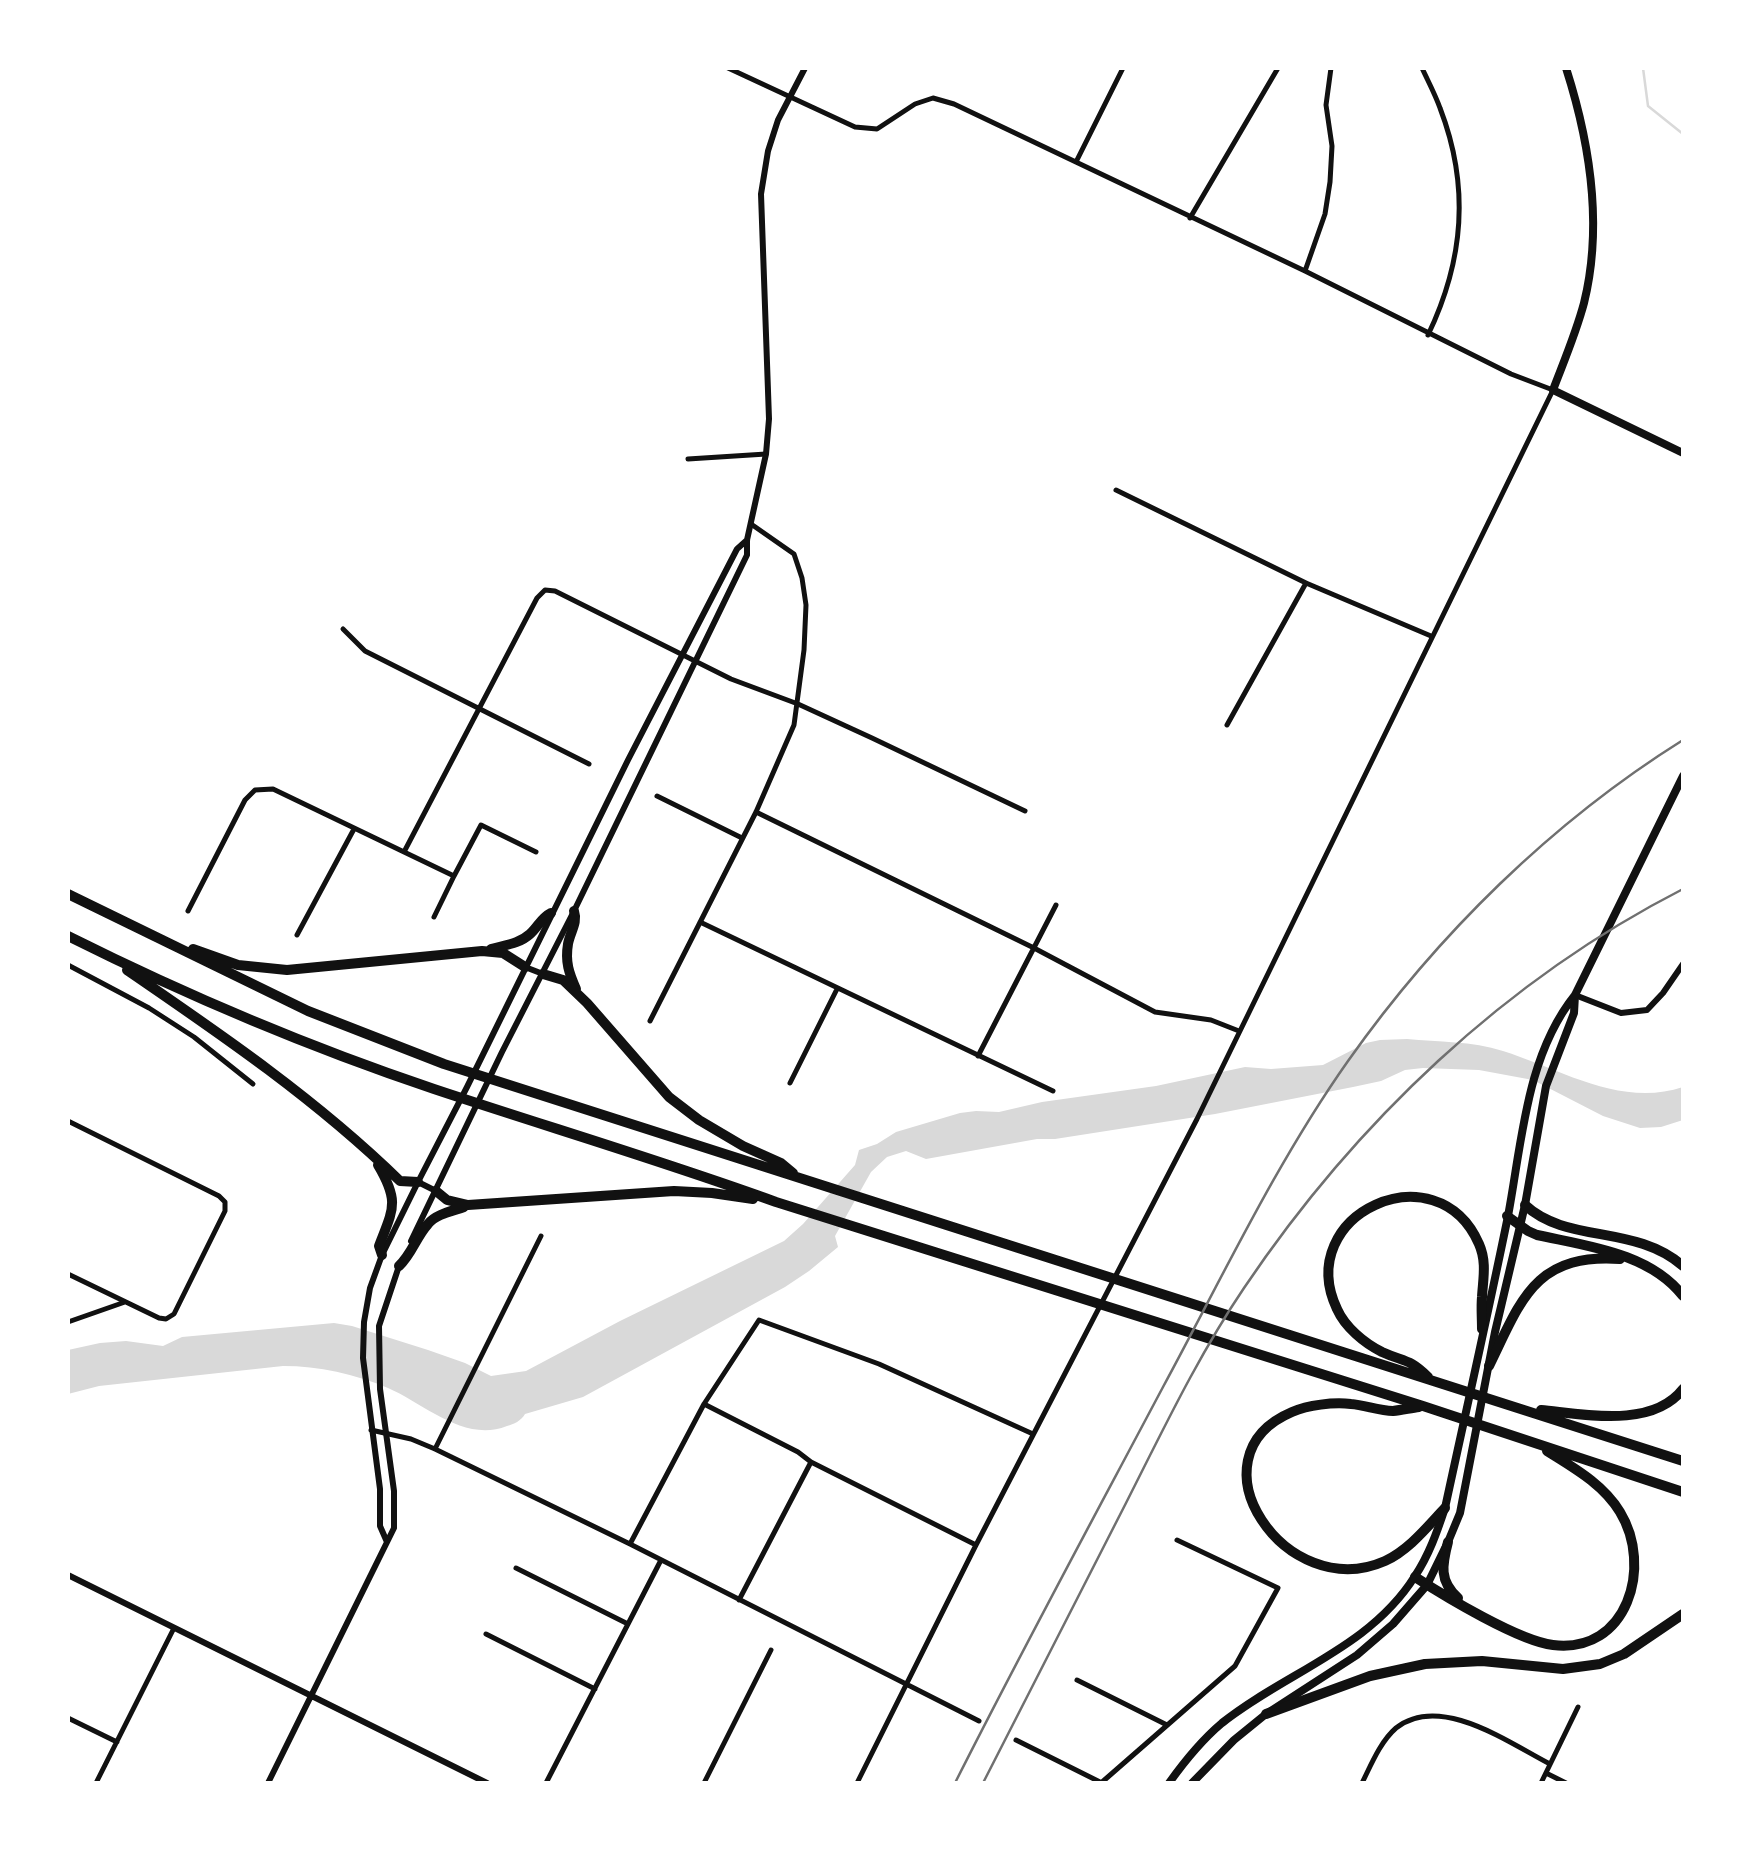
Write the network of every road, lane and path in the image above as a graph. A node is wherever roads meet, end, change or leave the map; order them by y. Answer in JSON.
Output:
{"nodes":[{"id":1,"x":728,"y":68,"type":"edge"},
{"id":2,"x":805,"y":68,"type":"edge"},
{"id":3,"x":1123,"y":68,"type":"edge"},
{"id":4,"x":1278,"y":68,"type":"edge"},
{"id":5,"x":1331,"y":68,"type":"edge"},
{"id":6,"x":1422,"y":68,"type":"edge"},
{"id":7,"x":1566,"y":68,"type":"edge"},
{"id":8,"x":790,"y":99,"type":"junction"},
{"id":9,"x":1076,"y":162,"type":"junction"},
{"id":10,"x":1190,"y":218,"type":"junction"},
{"id":11,"x":1304,"y":271,"type":"junction"},
{"id":12,"x":1429,"y":335,"type":"junction"},
{"id":13,"x":1553,"y":390,"type":"junction"},
{"id":14,"x":1683,"y":453,"type":"edge"},
{"id":15,"x":766,"y":454,"type":"junction"},
{"id":16,"x":688,"y":459,"type":"dead end"},
{"id":17,"x":1116,"y":490,"type":"dead end"},
{"id":18,"x":751,"y":524,"type":"junction"},
{"id":19,"x":747,"y":540,"type":"junction"},
{"id":20,"x":1306,"y":583,"type":"junction"},
{"id":21,"x":343,"y":629,"type":"dead end"},
{"id":22,"x":1431,"y":636,"type":"junction"},
{"id":23,"x":682,"y":654,"type":"junction"},
{"id":24,"x":695,"y":661,"type":"junction"},
{"id":25,"x":798,"y":704,"type":"junction"},
{"id":26,"x":480,"y":708,"type":"junction"},
{"id":27,"x":1227,"y":725,"type":"dead end"},
{"id":28,"x":589,"y":764,"type":"dead end"},
{"id":29,"x":1683,"y":776,"type":"edge"},
{"id":30,"x":657,"y":796,"type":"dead end"},
{"id":31,"x":1025,"y":811,"type":"dead end"},
{"id":32,"x":756,"y":812,"type":"junction"},
{"id":33,"x":354,"y":829,"type":"junction"},
{"id":34,"x":742,"y":838,"type":"junction"},
{"id":35,"x":404,"y":852,"type":"junction"},
{"id":36,"x":536,"y":852,"type":"dead end"},
{"id":37,"x":454,"y":876,"type":"junction"},
{"id":38,"x":68,"y":894,"type":"edge"},
{"id":39,"x":1056,"y":905,"type":"dead end"},
{"id":40,"x":188,"y":911,"type":"dead end"},
{"id":41,"x":574,"y":911,"type":"junction"},
{"id":42,"x":551,"y":914,"type":"junction"},
{"id":43,"x":434,"y":918,"type":"dead end"},
{"id":44,"x":700,"y":922,"type":"junction"},
{"id":45,"x":153,"y":935,"type":"junction"},
{"id":46,"x":297,"y":935,"type":"dead end"},
{"id":47,"x":68,"y":936,"type":"edge"},
{"id":48,"x":1034,"y":948,"type":"junction"},
{"id":49,"x":482,"y":951,"type":"junction"},
{"id":50,"x":107,"y":956,"type":"junction"},
{"id":51,"x":1683,"y":964,"type":"edge"},
{"id":52,"x":68,"y":965,"type":"edge"},
{"id":53,"x":525,"y":967,"type":"junction"},
{"id":54,"x":543,"y":974,"type":"junction"},
{"id":55,"x":837,"y":989,"type":"junction"},
{"id":56,"x":1575,"y":995,"type":"junction"},
{"id":57,"x":579,"y":996,"type":"junction"},
{"id":58,"x":650,"y":1021,"type":"dead end"},
{"id":59,"x":1239,"y":1031,"type":"junction"},
{"id":60,"x":978,"y":1056,"type":"junction"},
{"id":61,"x":790,"y":1083,"type":"dead end"},
{"id":62,"x":253,"y":1084,"type":"dead end"},
{"id":63,"x":1053,"y":1091,"type":"dead end"},
{"id":64,"x":68,"y":1121,"type":"edge"},
{"id":65,"x":371,"y":1153,"type":"junction"},
{"id":66,"x":796,"y":1176,"type":"junction"},
{"id":67,"x":418,"y":1182,"type":"junction"},
{"id":68,"x":436,"y":1191,"type":"junction"},
{"id":69,"x":776,"y":1202,"type":"junction"},
{"id":70,"x":468,"y":1205,"type":"junction"},
{"id":71,"x":1525,"y":1205,"type":"junction"},
{"id":72,"x":1507,"y":1216,"type":"junction"},
{"id":73,"x":1519,"y":1226,"type":"junction"},
{"id":74,"x":541,"y":1236,"type":"dead end"},
{"id":75,"x":382,"y":1255,"type":"junction"},
{"id":76,"x":1631,"y":1260,"type":"junction"},
{"id":77,"x":1683,"y":1265,"type":"edge"},
{"id":78,"x":398,"y":1266,"type":"junction"},
{"id":79,"x":68,"y":1274,"type":"edge"},
{"id":80,"x":1683,"y":1297,"type":"edge"},
{"id":81,"x":125,"y":1302,"type":"junction"},
{"id":82,"x":68,"y":1322,"type":"edge"},
{"id":83,"x":1482,"y":1329,"type":"junction"},
{"id":84,"x":1489,"y":1366,"type":"junction"},
{"id":85,"x":1436,"y":1382,"type":"junction"},
{"id":86,"x":1683,"y":1389,"type":"edge"},
{"id":87,"x":704,"y":1404,"type":"junction"},
{"id":88,"x":1423,"y":1406,"type":"junction"},
{"id":89,"x":1524,"y":1409,"type":"junction"},
{"id":90,"x":371,"y":1430,"type":"junction"},
{"id":91,"x":386,"y":1432,"type":"junction"},
{"id":92,"x":1033,"y":1434,"type":"junction"},
{"id":93,"x":1531,"y":1442,"type":"junction"},
{"id":94,"x":435,"y":1449,"type":"junction"},
{"id":95,"x":1683,"y":1461,"type":"edge"},
{"id":96,"x":810,"y":1462,"type":"junction"},
{"id":97,"x":1683,"y":1492,"type":"edge"},
{"id":98,"x":1446,"y":1508,"type":"junction"},
{"id":99,"x":1177,"y":1539,"type":"dead end"},
{"id":100,"x":387,"y":1542,"type":"junction"},
{"id":101,"x":1448,"y":1542,"type":"junction"},
{"id":102,"x":630,"y":1544,"type":"junction"},
{"id":103,"x":976,"y":1545,"type":"junction"},
{"id":104,"x":661,"y":1560,"type":"junction"},
{"id":105,"x":516,"y":1569,"type":"dead end"},
{"id":106,"x":68,"y":1575,"type":"edge"},
{"id":107,"x":1415,"y":1577,"type":"junction"},
{"id":108,"x":1427,"y":1585,"type":"junction"},
{"id":109,"x":739,"y":1601,"type":"junction"},
{"id":110,"x":1466,"y":1606,"type":"junction"},
{"id":111,"x":1683,"y":1614,"type":"edge"},
{"id":112,"x":628,"y":1625,"type":"junction"},
{"id":113,"x":174,"y":1628,"type":"junction"},
{"id":114,"x":486,"y":1634,"type":"dead end"},
{"id":115,"x":771,"y":1650,"type":"dead end"},
{"id":116,"x":1077,"y":1680,"type":"dead end"},
{"id":117,"x":906,"y":1685,"type":"junction"},
{"id":118,"x":595,"y":1689,"type":"junction"},
{"id":119,"x":312,"y":1695,"type":"junction"},
{"id":120,"x":1578,"y":1707,"type":"dead end"},
{"id":121,"x":1266,"y":1714,"type":"junction"},
{"id":122,"x":68,"y":1718,"type":"edge"},
{"id":123,"x":979,"y":1721,"type":"dead end"},
{"id":124,"x":1167,"y":1726,"type":"junction"},
{"id":125,"x":1016,"y":1740,"type":"dead end"},
{"id":126,"x":117,"y":1742,"type":"junction"},
{"id":127,"x":1550,"y":1763,"type":"junction"},
{"id":128,"x":1546,"y":1773,"type":"junction"},
{"id":129,"x":96,"y":1783,"type":"edge"},
{"id":130,"x":268,"y":1783,"type":"edge"},
{"id":131,"x":487,"y":1783,"type":"edge"},
{"id":132,"x":546,"y":1783,"type":"edge"},
{"id":133,"x":704,"y":1783,"type":"edge"},
{"id":134,"x":857,"y":1783,"type":"edge"},
{"id":135,"x":1101,"y":1783,"type":"edge"},
{"id":136,"x":1169,"y":1783,"type":"edge"},
{"id":137,"x":1192,"y":1783,"type":"edge"},
{"id":138,"x":1362,"y":1783,"type":"edge"},
{"id":139,"x":1541,"y":1783,"type":"edge"},
{"id":140,"x":1566,"y":1783,"type":"edge"}],
"edges":[{"from":1,"to":8,"type":"street"},
{"from":2,"to":8,"type":"street"},
{"from":3,"to":9,"type":"street"},
{"from":4,"to":10,"type":"street"},
{"from":5,"to":11,"type":"street"},
{"from":6,"to":12,"type":"street"},
{"from":7,"to":13,"type":"main road"},
{"from":8,"to":9,"type":"street"},
{"from":8,"to":15,"type":"street"},
{"from":9,"to":10,"type":"street"},
{"from":10,"to":11,"type":"street"},
{"from":11,"to":12,"type":"street"},
{"from":12,"to":13,"type":"street"},
{"from":13,"to":14,"type":"main road"},
{"from":13,"to":22,"type":"street"},
{"from":15,"to":16,"type":"street"},
{"from":15,"to":18,"type":"street"},
{"from":17,"to":20,"type":"street"},
{"from":18,"to":19,"type":"street"},
{"from":18,"to":25,"type":"street"},
{"from":19,"to":23,"type":"street"},
{"from":19,"to":24,"type":"street"},
{"from":20,"to":22,"type":"street"},
{"from":20,"to":27,"type":"street"},
{"from":21,"to":26,"type":"street"},
{"from":22,"to":59,"type":"street"},
{"from":23,"to":24,"type":"street"},
{"from":23,"to":26,"type":"street"},
{"from":23,"to":42,"type":"street"},
{"from":24,"to":25,"type":"street"},
{"from":24,"to":41,"type":"street"},
{"from":25,"to":31,"type":"street"},
{"from":25,"to":32,"type":"street"},
{"from":26,"to":28,"type":"street"},
{"from":26,"to":35,"type":"street"},
{"from":29,"to":56,"type":"main road"},
{"from":30,"to":34,"type":"street"},
{"from":32,"to":34,"type":"street"},
{"from":32,"to":48,"type":"street"},
{"from":33,"to":35,"type":"street"},
{"from":33,"to":40,"type":"street"},
{"from":33,"to":46,"type":"street"},
{"from":34,"to":44,"type":"street"},
{"from":35,"to":37,"type":"street"},
{"from":36,"to":37,"type":"street"},
{"from":37,"to":43,"type":"street"},
{"from":38,"to":45,"type":"highway"},
{"from":39,"to":48,"type":"street"},
{"from":41,"to":54,"type":"street"},
{"from":41,"to":57,"type":"highway"},
{"from":42,"to":49,"type":"highway"},
{"from":42,"to":53,"type":"street"},
{"from":44,"to":55,"type":"street"},
{"from":44,"to":58,"type":"street"},
{"from":45,"to":49,"type":"highway"},
{"from":45,"to":66,"type":"highway"},
{"from":47,"to":50,"type":"highway"},
{"from":48,"to":59,"type":"street"},
{"from":48,"to":60,"type":"street"},
{"from":49,"to":53,"type":"highway"},
{"from":50,"to":65,"type":"highway"},
{"from":50,"to":69,"type":"highway"},
{"from":51,"to":56,"type":"street"},
{"from":52,"to":62,"type":"street"},
{"from":53,"to":54,"type":"street"},
{"from":53,"to":67,"type":"street"},
{"from":54,"to":57,"type":"highway"},
{"from":54,"to":68,"type":"street"},
{"from":55,"to":60,"type":"street"},
{"from":55,"to":61,"type":"street"},
{"from":56,"to":71,"type":"main road"},
{"from":56,"to":72,"type":"main road"},
{"from":57,"to":66,"type":"highway"},
{"from":59,"to":92,"type":"street"},
{"from":60,"to":63,"type":"street"},
{"from":64,"to":81,"type":"street"},
{"from":65,"to":67,"type":"highway"},
{"from":65,"to":75,"type":"highway"},
{"from":66,"to":85,"type":"highway"},
{"from":67,"to":68,"type":"street"},
{"from":67,"to":75,"type":"street"},
{"from":68,"to":70,"type":"highway"},
{"from":68,"to":78,"type":"street"},
{"from":69,"to":70,"type":"highway"},
{"from":69,"to":88,"type":"highway"},
{"from":70,"to":78,"type":"highway"},
{"from":71,"to":73,"type":"main road"},
{"from":71,"to":77,"type":"highway"},
{"from":72,"to":73,"type":"highway"},
{"from":72,"to":83,"type":"main road"},
{"from":73,"to":76,"type":"highway"},
{"from":73,"to":84,"type":"main road"},
{"from":74,"to":94,"type":"street"},
{"from":75,"to":90,"type":"street"},
{"from":76,"to":80,"type":"highway"},
{"from":76,"to":84,"type":"highway"},
{"from":78,"to":91,"type":"street"},
{"from":79,"to":81,"type":"street"},
{"from":81,"to":82,"type":"street"},
{"from":83,"to":85,"type":"highway"},
{"from":83,"to":98,"type":"main road"},
{"from":84,"to":101,"type":"main road"},
{"from":85,"to":89,"type":"highway"},
{"from":86,"to":89,"type":"highway"},
{"from":87,"to":92,"type":"street"},
{"from":87,"to":96,"type":"street"},
{"from":87,"to":102,"type":"street"},
{"from":88,"to":93,"type":"highway"},
{"from":88,"to":98,"type":"highway"},
{"from":89,"to":95,"type":"highway"},
{"from":90,"to":91,"type":"street"},
{"from":90,"to":100,"type":"street"},
{"from":91,"to":94,"type":"street"},
{"from":91,"to":100,"type":"street"},
{"from":92,"to":103,"type":"street"},
{"from":93,"to":97,"type":"highway"},
{"from":93,"to":110,"type":"highway"},
{"from":94,"to":102,"type":"street"},
{"from":96,"to":103,"type":"street"},
{"from":96,"to":109,"type":"street"},
{"from":98,"to":107,"type":"main road"},
{"from":99,"to":124,"type":"street"},
{"from":100,"to":119,"type":"street"},
{"from":101,"to":108,"type":"main road"},
{"from":101,"to":110,"type":"highway"},
{"from":102,"to":104,"type":"street"},
{"from":103,"to":117,"type":"street"},
{"from":104,"to":109,"type":"street"},
{"from":104,"to":112,"type":"street"},
{"from":105,"to":112,"type":"street"},
{"from":106,"to":113,"type":"street"},
{"from":107,"to":108,"type":"highway"},
{"from":107,"to":136,"type":"main road"},
{"from":108,"to":110,"type":"highway"},
{"from":108,"to":121,"type":"main road"},
{"from":109,"to":117,"type":"street"},
{"from":111,"to":121,"type":"highway"},
{"from":112,"to":118,"type":"street"},
{"from":113,"to":119,"type":"street"},
{"from":113,"to":126,"type":"street"},
{"from":114,"to":118,"type":"street"},
{"from":115,"to":133,"type":"street"},
{"from":116,"to":124,"type":"street"},
{"from":117,"to":123,"type":"street"},
{"from":117,"to":134,"type":"street"},
{"from":118,"to":132,"type":"street"},
{"from":119,"to":130,"type":"street"},
{"from":119,"to":131,"type":"street"},
{"from":120,"to":127,"type":"street"},
{"from":121,"to":137,"type":"main road"},
{"from":122,"to":126,"type":"street"},
{"from":124,"to":135,"type":"street"},
{"from":125,"to":135,"type":"street"},
{"from":126,"to":129,"type":"street"},
{"from":127,"to":128,"type":"street"},
{"from":127,"to":138,"type":"street"},
{"from":128,"to":139,"type":"street"},
{"from":128,"to":140,"type":"street"}]}
